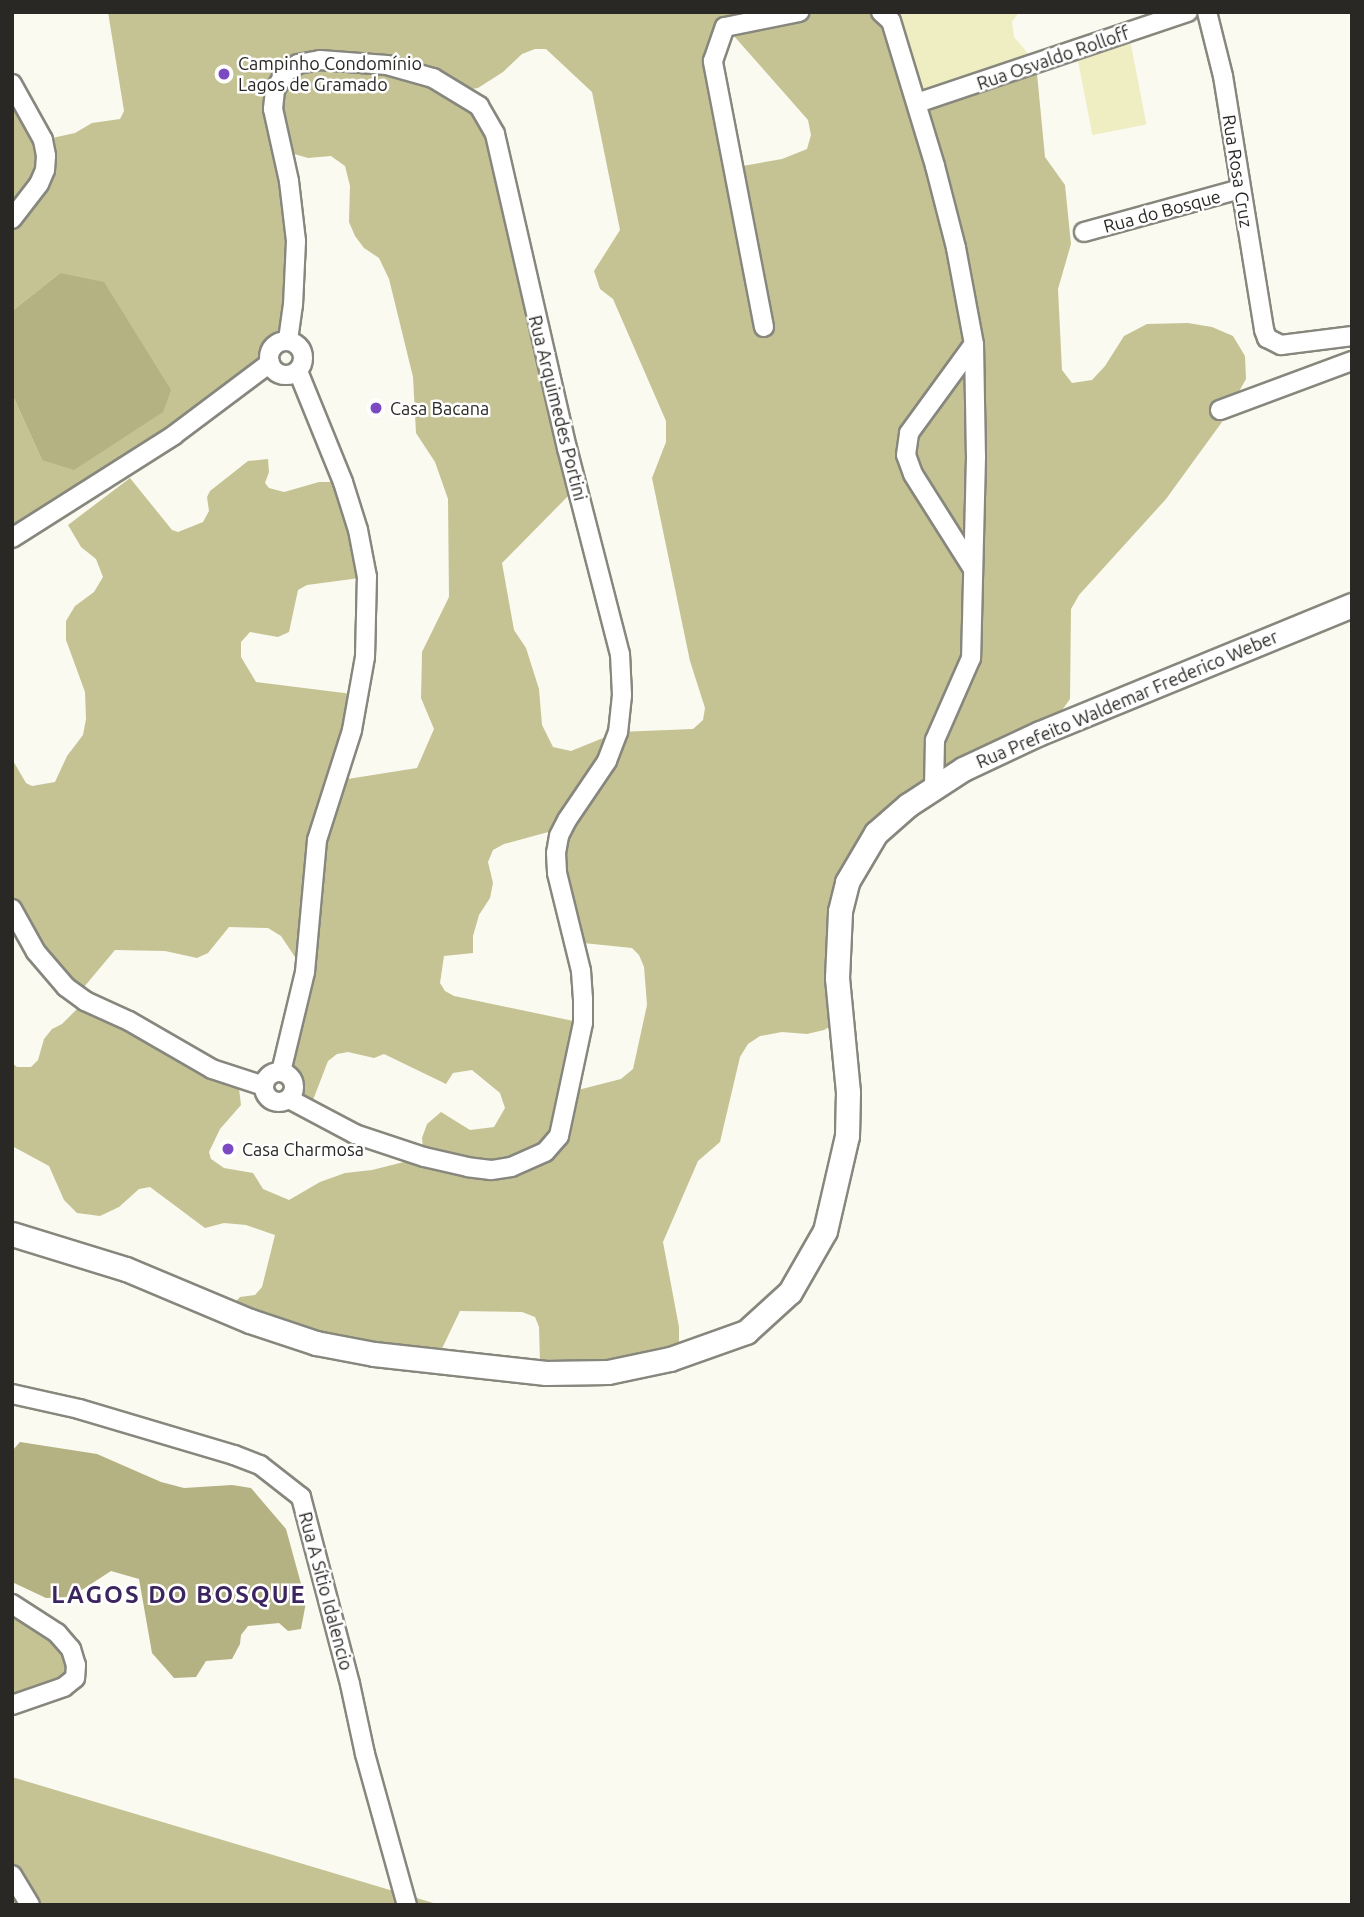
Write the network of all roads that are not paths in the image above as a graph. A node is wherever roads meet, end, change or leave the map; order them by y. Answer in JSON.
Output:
{"nodes":[{"id":1,"x":799,"y":12,"type":"edge"},
{"id":2,"x":881,"y":12,"type":"edge"},
{"id":3,"x":1188,"y":12,"type":"edge"},
{"id":4,"x":1207,"y":12,"type":"edge"},
{"id":5,"x":12,"y":84,"type":"edge"},
{"id":6,"x":917,"y":103,"type":"junction"},
{"id":7,"x":1240,"y":189,"type":"junction"},
{"id":8,"x":12,"y":219,"type":"edge"},
{"id":9,"x":1083,"y":232,"type":"dead end"},
{"id":10,"x":764,"y":327,"type":"dead end"},
{"id":11,"x":1352,"y":336,"type":"edge"},
{"id":12,"x":288,"y":340,"type":"junction"},
{"id":13,"x":974,"y":344,"type":"junction"},
{"id":14,"x":1352,"y":361,"type":"edge"},
{"id":15,"x":270,"y":363,"type":"junction"},
{"id":16,"x":298,"y":371,"type":"junction"},
{"id":17,"x":1220,"y":410,"type":"dead end"},
{"id":18,"x":12,"y":538,"type":"edge"},
{"id":19,"x":973,"y":569,"type":"junction"},
{"id":20,"x":1352,"y":605,"type":"edge"},
{"id":21,"x":934,"y":787,"type":"junction"},
{"id":22,"x":12,"y":909,"type":"edge"},
{"id":23,"x":281,"y":1072,"type":"junction"},
{"id":24,"x":264,"y":1086,"type":"junction"},
{"id":25,"x":289,"y":1099,"type":"junction"},
{"id":26,"x":12,"y":1234,"type":"edge"},
{"id":27,"x":12,"y":1394,"type":"edge"},
{"id":28,"x":12,"y":1604,"type":"edge"},
{"id":29,"x":12,"y":1705,"type":"edge"},
{"id":30,"x":12,"y":1875,"type":"edge"},
{"id":31,"x":30,"y":1905,"type":"edge"},
{"id":32,"x":407,"y":1905,"type":"edge"}],
"edges":[{"from":1,"to":10,"type":"street"},
{"from":2,"to":6,"type":"street"},
{"from":3,"to":6,"type":"street","name":"Rua Osvaldo Rolloff"},
{"from":4,"to":7,"type":"street","name":"Rua Rosa Cruz"},
{"from":5,"to":8,"type":"street"},
{"from":6,"to":13,"type":"street"},
{"from":7,"to":9,"type":"street","name":"Rua do Bosque"},
{"from":7,"to":11,"type":"street","name":"Rua Rosa Cruz"},
{"from":12,"to":15,"type":"street"},
{"from":12,"to":16,"type":"street"},
{"from":12,"to":25,"type":"street","name":"Rua Arquimedes Portini"},
{"from":13,"to":19,"type":"street"},
{"from":13,"to":19,"type":"street"},
{"from":14,"to":17,"type":"street"},
{"from":15,"to":16,"type":"street"},
{"from":15,"to":18,"type":"street"},
{"from":16,"to":23,"type":"street"},
{"from":19,"to":21,"type":"street"},
{"from":20,"to":21,"type":"street","name":"Rua Prefeito Waldemar Frederico Weber"},
{"from":21,"to":26,"type":"street","name":"Rua Prefeito Waldemar Frederico Weber"},
{"from":22,"to":24,"type":"street"},
{"from":23,"to":24,"type":"street"},
{"from":23,"to":25,"type":"street"},
{"from":24,"to":25,"type":"street"},
{"from":27,"to":32,"type":"street","name":"Rua A Sítio Idalencio"},
{"from":28,"to":29,"type":"street"},
{"from":30,"to":31,"type":"street"}]}
